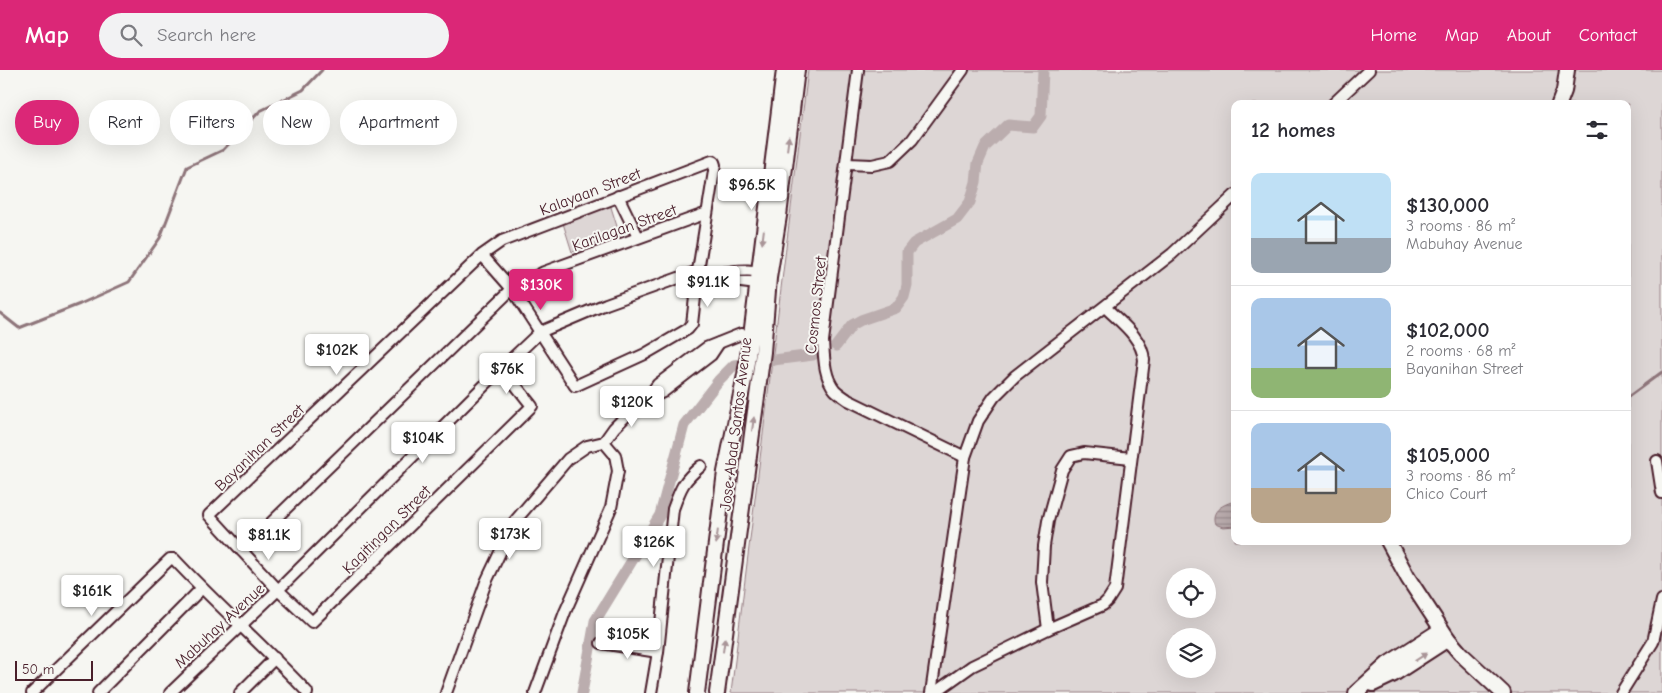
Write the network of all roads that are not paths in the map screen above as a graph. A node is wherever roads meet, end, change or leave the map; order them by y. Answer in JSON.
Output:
{"nodes":[{"id":1,"x":784,"y":70,"type":"edge"},
{"id":2,"x":797,"y":70,"type":"edge"},
{"id":3,"x":858,"y":70,"type":"edge"},
{"id":4,"x":963,"y":70,"type":"edge"},
{"id":5,"x":1369,"y":70,"type":"edge"},
{"id":6,"x":1567,"y":70,"type":"edge"},
{"id":7,"x":1337,"y":100,"type":"edge"},
{"id":8,"x":1561,"y":100,"type":"edge"},
{"id":9,"x":847,"y":164,"type":"junction"},
{"id":10,"x":618,"y":196,"type":"junction"},
{"id":11,"x":1231,"y":199,"type":"edge"},
{"id":12,"x":707,"y":213,"type":"junction"},
{"id":13,"x":638,"y":237,"type":"junction"},
{"id":14,"x":482,"y":255,"type":"junction"},
{"id":15,"x":698,"y":271,"type":"junction"},
{"id":16,"x":762,"y":278,"type":"junction"},
{"id":17,"x":512,"y":289,"type":"junction"},
{"id":18,"x":1105,"y":307,"type":"junction"},
{"id":19,"x":540,"y":332,"type":"junction"},
{"id":20,"x":756,"y":344,"type":"junction"},
{"id":21,"x":502,"y":368,"type":"junction"},
{"id":22,"x":752,"y":376,"type":"junction"},
{"id":23,"x":604,"y":442,"type":"junction"},
{"id":24,"x":965,"y":457,"type":"junction"},
{"id":25,"x":1131,"y":458,"type":"junction"},
{"id":26,"x":1657,"y":461,"type":"dead end"},
{"id":27,"x":701,"y":466,"type":"dead end"},
{"id":28,"x":1662,"y":493,"type":"edge"},
{"id":29,"x":1390,"y":545,"type":"edge"},
{"id":30,"x":242,"y":551,"type":"junction"},
{"id":31,"x":202,"y":589,"type":"junction"},
{"id":32,"x":278,"y":590,"type":"junction"},
{"id":33,"x":1662,"y":600,"type":"edge"},
{"id":34,"x":239,"y":626,"type":"junction"},
{"id":35,"x":1048,"y":628,"type":"junction"},
{"id":36,"x":1445,"y":634,"type":"junction"},
{"id":37,"x":601,"y":643,"type":"dead end"},
{"id":38,"x":1657,"y":644,"type":"edge"},
{"id":39,"x":658,"y":652,"type":"junction"},
{"id":40,"x":275,"y":658,"type":"junction"},
{"id":41,"x":36,"y":692,"type":"edge"},
{"id":42,"x":98,"y":693,"type":"edge"},
{"id":43,"x":170,"y":693,"type":"edge"},
{"id":44,"x":240,"y":693,"type":"edge"},
{"id":45,"x":307,"y":693,"type":"edge"},
{"id":46,"x":446,"y":693,"type":"edge"},
{"id":47,"x":535,"y":693,"type":"edge"},
{"id":48,"x":651,"y":693,"type":"edge"},
{"id":49,"x":697,"y":693,"type":"edge"},
{"id":50,"x":717,"y":693,"type":"edge"},
{"id":51,"x":932,"y":693,"type":"edge"},
{"id":52,"x":1357,"y":693,"type":"edge"},
{"id":53,"x":1503,"y":693,"type":"edge"},
{"id":54,"x":1621,"y":693,"type":"edge"}],
"edges":[{"from":1,"to":16,"type":"main road","name":"Jose Abad Santos Avenue","one_way":true},
{"from":16,"to":2,"type":"main road","name":"Jose Abad Santos Avenue","one_way":true},
{"from":3,"to":9,"type":"street","name":"Cosmos Street"},
{"from":4,"to":9,"type":"street"},
{"from":5,"to":7,"type":"street"},
{"from":6,"to":8,"type":"main road"},
{"from":9,"to":24,"type":"street","name":"Cosmos Street"},
{"from":10,"to":12,"type":"street","name":"Kalayaan Street"},
{"from":10,"to":13,"type":"street"},
{"from":10,"to":14,"type":"street","name":"Kalayaan Street"},
{"from":11,"to":18,"type":"street"},
{"from":12,"to":13,"type":"street","name":"Karilagan Street"},
{"from":12,"to":15,"type":"street"},
{"from":13,"to":17,"type":"street","name":"Karilagan Street"},
{"from":14,"to":17,"type":"street"},
{"from":14,"to":30,"type":"street","name":"Bayanihan Street"},
{"from":15,"to":16,"type":"street","name":"Mabuhay Avenue"},
{"from":15,"to":19,"type":"street","name":"Mabuhay Avenue"},
{"from":15,"to":19,"type":"street"},
{"from":16,"to":20,"type":"main road","name":"Jose Abad Santos Avenue"},
{"from":17,"to":19,"type":"street"},
{"from":17,"to":30,"type":"street","name":"Karilagan Street"},
{"from":18,"to":24,"type":"street"},
{"from":18,"to":25,"type":"street"},
{"from":19,"to":21,"type":"street","name":"Mabuhay Avenue"},
{"from":20,"to":22,"type":"main road","name":"Jose Abad Santos Avenue"},
{"from":20,"to":23,"type":"street"},
{"from":21,"to":32,"type":"street","name":"Mabuhay Avenue"},
{"from":21,"to":32,"type":"street","name":"Kagitingan Street"},
{"from":22,"to":49,"type":"main road","name":"Jose Abad Santos Avenue","one_way":true},
{"from":50,"to":22,"type":"main road","name":"Jose Abad Santos Avenue","one_way":true},
{"from":23,"to":46,"type":"street"},
{"from":23,"to":47,"type":"street"},
{"from":24,"to":51,"type":"street"},
{"from":25,"to":35,"type":"street"},
{"from":25,"to":35,"type":"street"},
{"from":26,"to":28,"type":"street"},
{"from":27,"to":39,"type":"street"},
{"from":29,"to":36,"type":"main road"},
{"from":30,"to":32,"type":"street"},
{"from":31,"to":34,"type":"street"},
{"from":31,"to":41,"type":"street"},
{"from":31,"to":42,"type":"street"},
{"from":32,"to":34,"type":"street","name":"Mabuhay Avenue"},
{"from":33,"to":38,"type":"street"},
{"from":34,"to":40,"type":"street"},
{"from":34,"to":43,"type":"street","name":"Mabuhay Avenue"},
{"from":35,"to":51,"type":"street"},
{"from":36,"to":52,"type":"main road"},
{"from":36,"to":53,"type":"main road"},
{"from":37,"to":39,"type":"street"},
{"from":38,"to":54,"type":"street"},
{"from":39,"to":48,"type":"street"},
{"from":40,"to":44,"type":"street"},
{"from":40,"to":45,"type":"street"}]}
